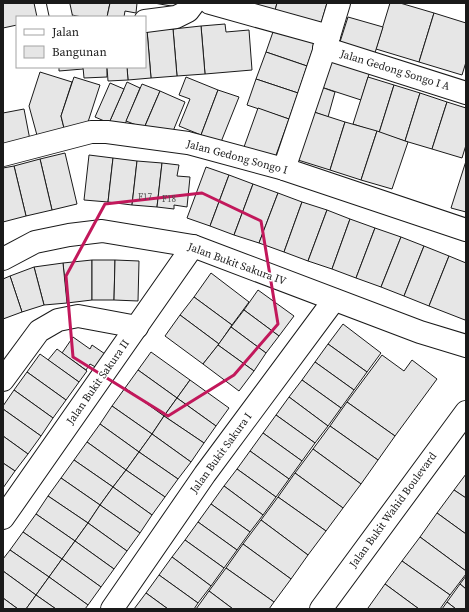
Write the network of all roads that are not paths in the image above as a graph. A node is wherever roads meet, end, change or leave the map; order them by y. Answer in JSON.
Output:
{"nodes":[{"id":1,"x":58,"y":3,"type":"edge"},
{"id":2,"x":194,"y":3,"type":"edge"},
{"id":3,"x":210,"y":3,"type":"edge"},
{"id":4,"x":339,"y":3,"type":"edge"},
{"id":5,"x":61,"y":16,"type":"edge"},
{"id":6,"x":146,"y":21,"type":"edge"},
{"id":7,"x":326,"y":42,"type":"junction"},
{"id":8,"x":466,"y":93,"type":"edge"},
{"id":9,"x":3,"y":155,"type":"edge"},
{"id":10,"x":284,"y":169,"type":"junction"},
{"id":11,"x":466,"y":230,"type":"edge"},
{"id":12,"x":193,"y":246,"type":"junction"},
{"id":13,"x":3,"y":259,"type":"edge"},
{"id":14,"x":334,"y":300,"type":"junction"},
{"id":15,"x":137,"y":326,"type":"junction"},
{"id":16,"x":466,"y":346,"type":"edge"},
{"id":17,"x":3,"y":380,"type":"edge"},
{"id":18,"x":466,"y":412,"type":"edge"},
{"id":19,"x":3,"y":518,"type":"edge"},
{"id":20,"x":112,"y":609,"type":"edge"},
{"id":21,"x":321,"y":609,"type":"edge"}],
"edges":[{"from":1,"to":5,"type":"street"},
{"from":2,"to":6,"type":"street"},
{"from":3,"to":7,"type":"street","name":"Jalan Gedong Songo I A"},
{"from":4,"to":7,"type":"street"},
{"from":7,"to":8,"type":"street","name":"Jalan Gedong Songo I A"},
{"from":7,"to":10,"type":"street"},
{"from":9,"to":10,"type":"street","name":"Jalan Gedong Songo I"},
{"from":10,"to":11,"type":"street","name":"Jalan Gedong Songo I"},
{"from":12,"to":13,"type":"street","name":"Jalan Bukit Sakura IV"},
{"from":12,"to":14,"type":"street","name":"Jalan Bukit Sakura IV"},
{"from":12,"to":15,"type":"street","name":"Jalan Bukit Sakura II"},
{"from":14,"to":16,"type":"street","name":"Jalan Bukit Sakura IV"},
{"from":14,"to":20,"type":"street","name":"Jalan Bukit Sakura I"},
{"from":15,"to":17,"type":"street"},
{"from":15,"to":19,"type":"street","name":"Jalan Bukit Sakura II"},
{"from":18,"to":21,"type":"street","name":"Jalan Bukit Wahid Boulevard"}]}
